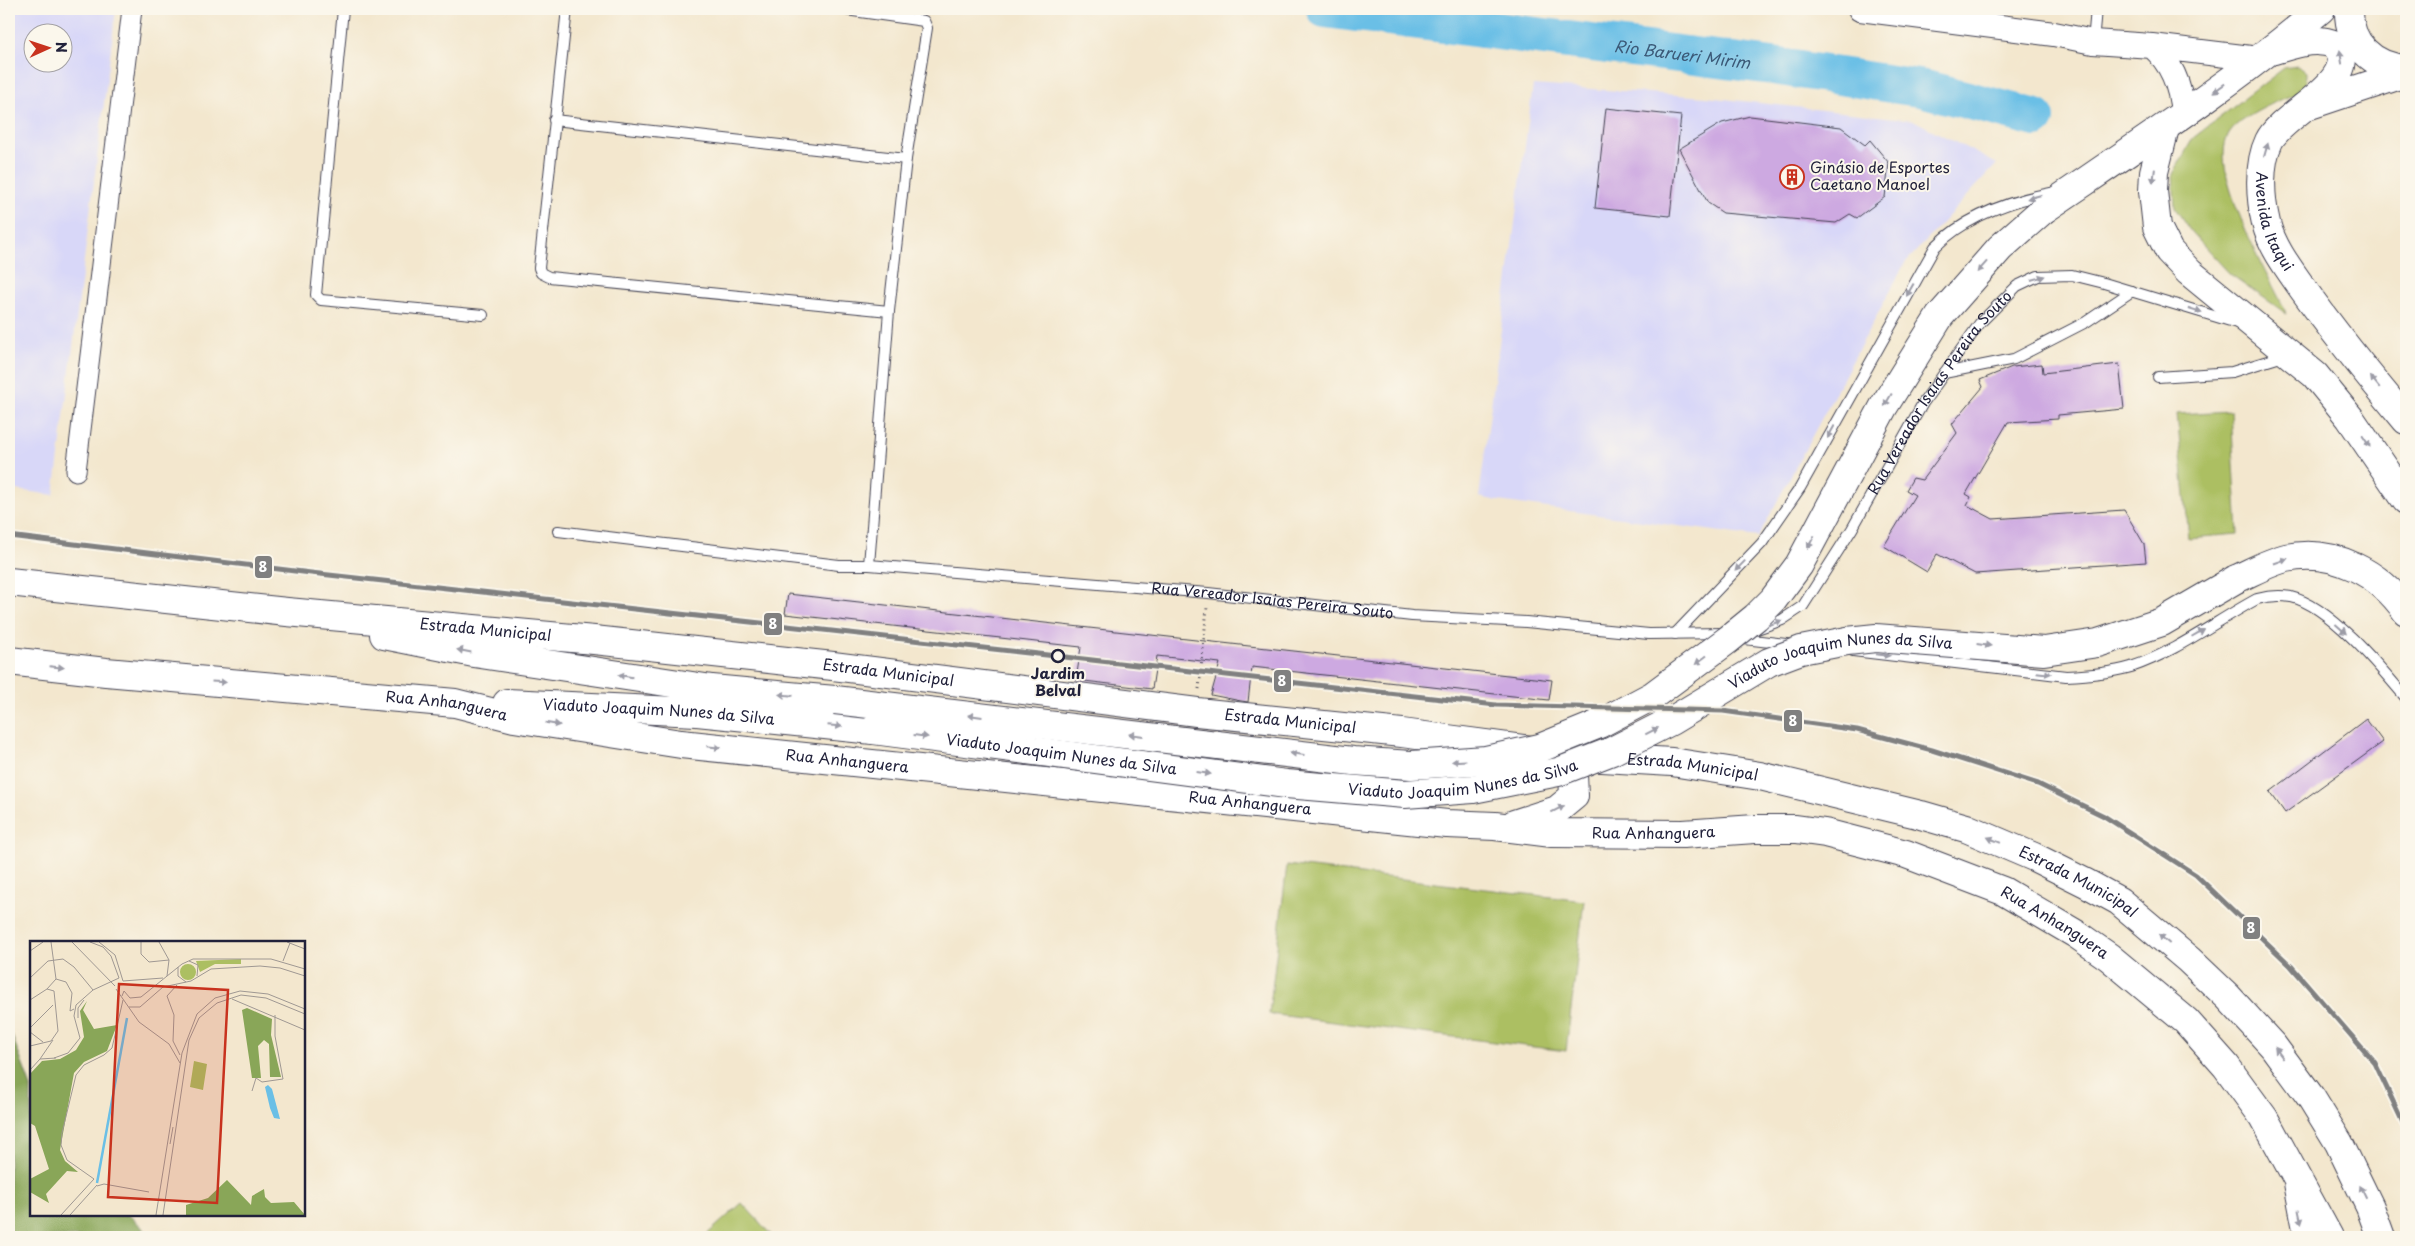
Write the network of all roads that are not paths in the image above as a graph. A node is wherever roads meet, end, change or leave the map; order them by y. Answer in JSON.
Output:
{"nodes":[{"id":1,"x":132,"y":9,"type":"edge"},
{"id":2,"x":343,"y":9,"type":"edge"},
{"id":3,"x":567,"y":9,"type":"edge"},
{"id":4,"x":839,"y":9,"type":"edge"},
{"id":5,"x":1860,"y":9,"type":"edge"},
{"id":6,"x":2096,"y":9,"type":"edge"},
{"id":7,"x":2321,"y":9,"type":"edge"},
{"id":8,"x":2349,"y":9,"type":"edge"},
{"id":9,"x":2093,"y":42,"type":"junction"},
{"id":10,"x":2152,"y":46,"type":"junction"},
{"id":11,"x":2266,"y":54,"type":"junction"},
{"id":12,"x":2406,"y":69,"type":"edge"},
{"id":13,"x":2406,"y":73,"type":"edge"},
{"id":14,"x":2304,"y":107,"type":"junction"},
{"id":15,"x":554,"y":120,"type":"junction"},
{"id":16,"x":2174,"y":121,"type":"junction"},
{"id":17,"x":906,"y":158,"type":"junction"},
{"id":18,"x":2095,"y":174,"type":"junction"},
{"id":19,"x":2132,"y":291,"type":"junction"},
{"id":20,"x":889,"y":311,"type":"junction"},
{"id":21,"x":483,"y":315,"type":"dead end"},
{"id":22,"x":2262,"y":330,"type":"junction"},
{"id":23,"x":2290,"y":354,"type":"junction"},
{"id":24,"x":1944,"y":373,"type":"junction"},
{"id":25,"x":2158,"y":377,"type":"dead end"},
{"id":26,"x":2406,"y":420,"type":"edge"},
{"id":27,"x":76,"y":471,"type":"dead end"},
{"id":28,"x":2406,"y":500,"type":"edge"},
{"id":29,"x":558,"y":532,"type":"dead end"},
{"id":30,"x":869,"y":565,"type":"junction"},
{"id":31,"x":9,"y":582,"type":"edge"},
{"id":32,"x":2406,"y":611,"type":"edge"},
{"id":33,"x":311,"y":613,"type":"junction"},
{"id":34,"x":1675,"y":634,"type":"junction"},
{"id":35,"x":1695,"y":634,"type":"junction"},
{"id":36,"x":9,"y":661,"type":"edge"},
{"id":37,"x":2406,"y":698,"type":"edge"},
{"id":38,"x":455,"y":703,"type":"junction"},
{"id":39,"x":1554,"y":753,"type":"junction"},
{"id":40,"x":1495,"y":826,"type":"junction"},
{"id":41,"x":2289,"y":1163,"type":"junction"},
{"id":42,"x":2304,"y":1237,"type":"edge"},
{"id":43,"x":2329,"y":1237,"type":"edge"},
{"id":44,"x":2381,"y":1237,"type":"edge"}],
"edges":[{"from":1,"to":27,"type":"street"},
{"from":2,"to":21,"type":"lane"},
{"from":3,"to":15,"type":"lane"},
{"from":4,"to":17,"type":"lane"},
{"from":5,"to":9,"type":"street"},
{"from":6,"to":9,"type":"lane"},
{"from":7,"to":11,"type":"main road"},
{"from":8,"to":12,"type":"main road"},
{"from":9,"to":10,"type":"street"},
{"from":10,"to":11,"type":"street"},
{"from":10,"to":16,"type":"street"},
{"from":14,"to":11,"type":"main road","one_way":true},
{"from":11,"to":16,"type":"main road","one_way":true},
{"from":13,"to":14,"type":"main road","name":"Avenida Itaqui"},
{"from":26,"to":14,"type":"main road","name":"Avenida Itaqui","one_way":true},
{"from":15,"to":17,"type":"lane"},
{"from":15,"to":20,"type":"lane"},
{"from":16,"to":18,"type":"main road","name":"Viaduto Joaquim Nunes da Silva"},
{"from":16,"to":22,"type":"main road","one_way":true},
{"from":17,"to":20,"type":"lane"},
{"from":18,"to":33,"type":"main road","name":"Viaduto Joaquim Nunes da Silva","one_way":true,"bridge":true},
{"from":18,"to":34,"type":"lane","one_way":true},
{"from":19,"to":22,"type":"lane","name":"Rua Vereador Isaias Pereira Souto","one_way":true},
{"from":19,"to":24,"type":"lane"},
{"from":24,"to":19,"type":"lane","name":"Rua Vereador Isaias Pereira Souto","one_way":true},
{"from":20,"to":30,"type":"lane"},
{"from":22,"to":23,"type":"main road"},
{"from":23,"to":25,"type":"lane"},
{"from":23,"to":28,"type":"main road","one_way":true},
{"from":35,"to":24,"type":"lane","name":"Rua Vereador Isaias Pereira Souto","one_way":true},
{"from":29,"to":30,"type":"lane","name":"Rua Vereador Isaias Pereira Souto"},
{"from":30,"to":34,"type":"lane","name":"Rua Vereador Isaias Pereira Souto"},
{"from":31,"to":33,"type":"main road","name":"Estrada Municipal"},
{"from":38,"to":32,"type":"main road","name":"Viaduto Joaquim Nunes da Silva","one_way":true,"bridge":true},
{"from":33,"to":39,"type":"main road","name":"Estrada Municipal"},
{"from":34,"to":35,"type":"lane","name":"Rua Vereador Isaias Pereira Souto"},
{"from":35,"to":37,"type":"lane","one_way":true},
{"from":36,"to":38,"type":"main road","name":"Rua Anhanguera","one_way":true},
{"from":38,"to":40,"type":"main road","name":"Rua Anhanguera","one_way":true},
{"from":40,"to":39,"type":"main road","one_way":true},
{"from":44,"to":39,"type":"main road","name":"Estrada Municipal","one_way":true},
{"from":40,"to":41,"type":"main road","name":"Rua Anhanguera"},
{"from":41,"to":42,"type":"street","one_way":true},
{"from":41,"to":43,"type":"main road","name":"Rua Anhanguera"}]}
